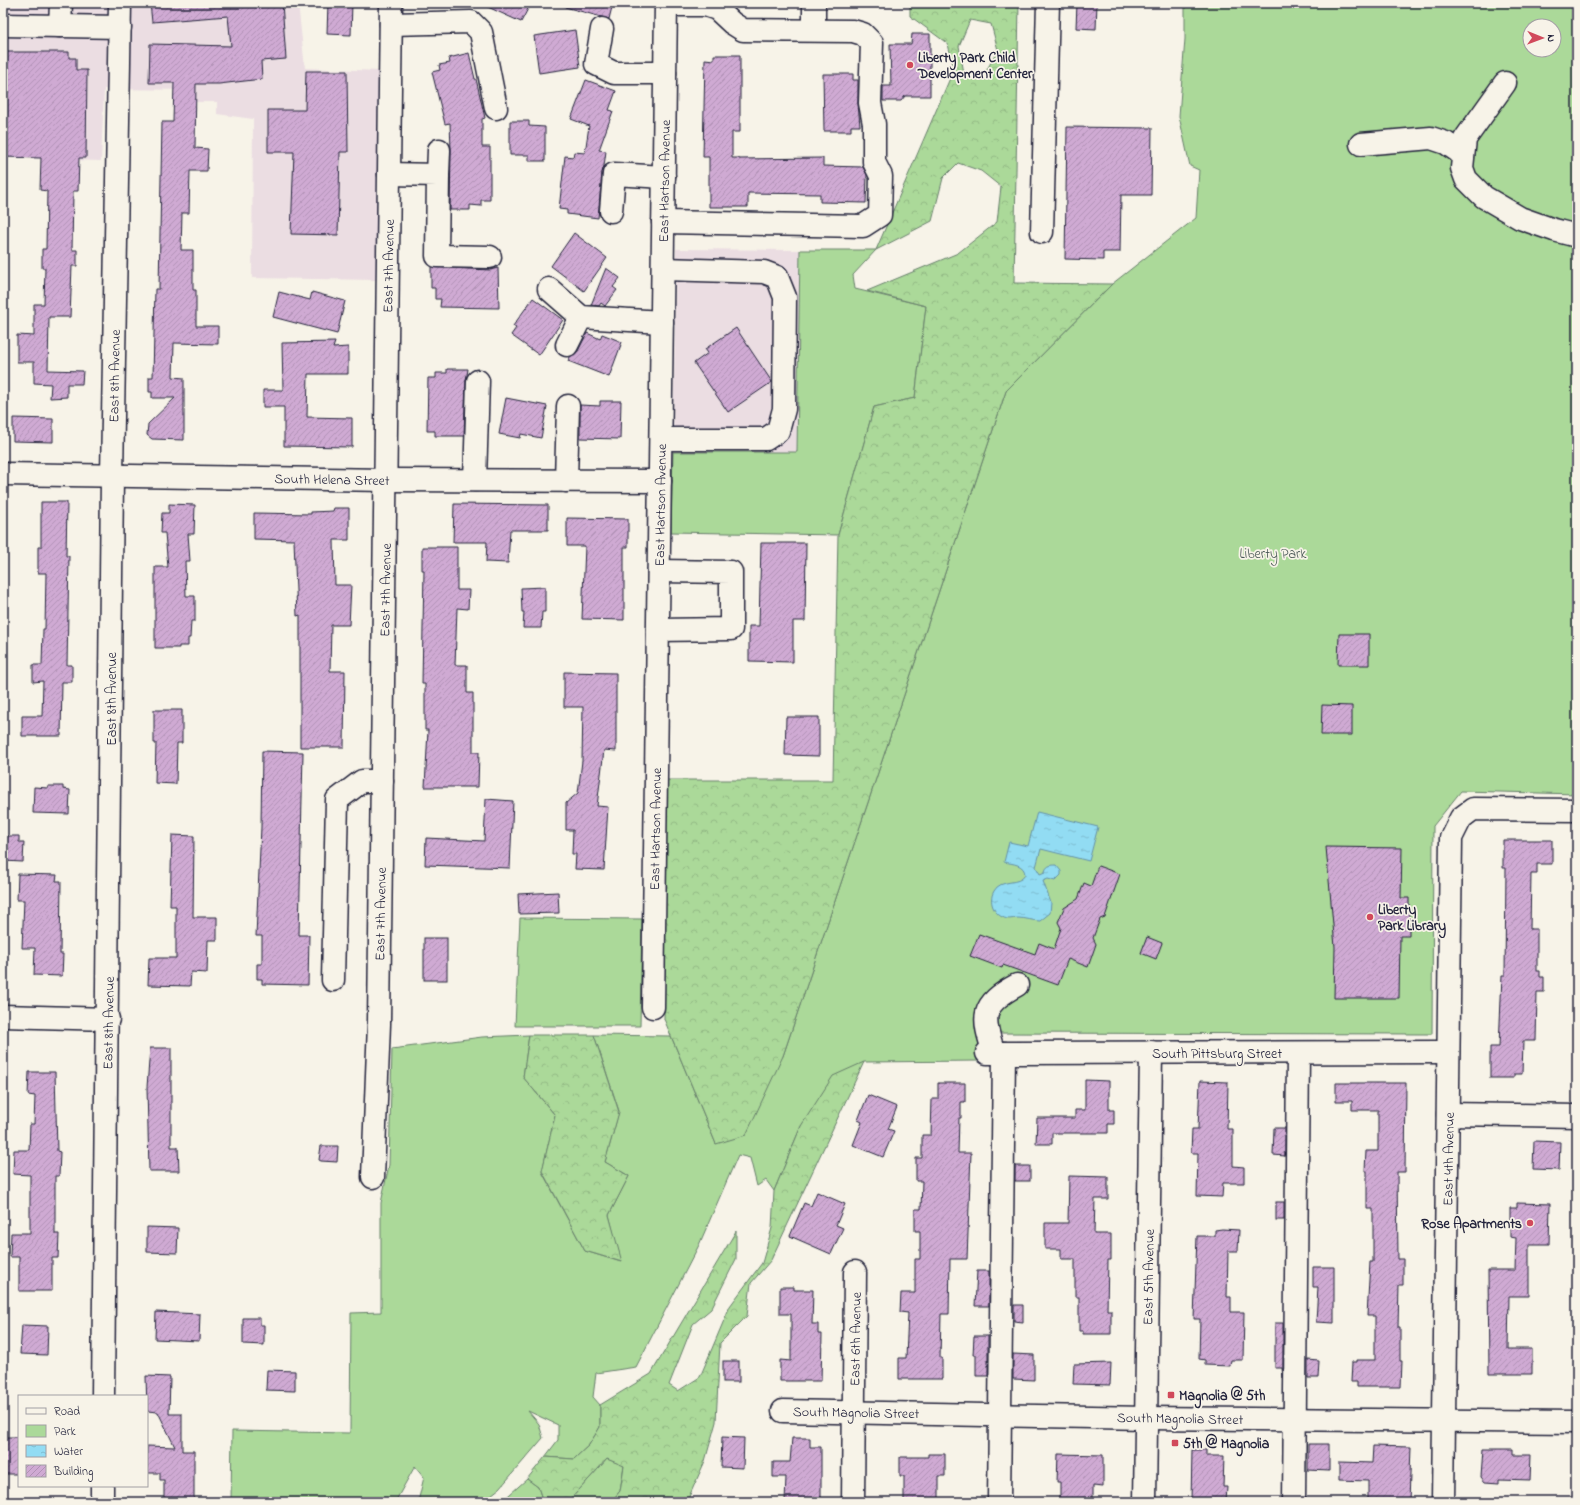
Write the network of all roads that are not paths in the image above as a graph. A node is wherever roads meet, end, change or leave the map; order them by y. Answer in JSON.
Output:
{"nodes":[{"id":1,"x":61,"y":3,"type":"edge"},
{"id":2,"x":120,"y":3,"type":"edge"},
{"id":3,"x":814,"y":3,"type":"edge"},
{"id":4,"x":1048,"y":3,"type":"edge"},
{"id":5,"x":666,"y":4,"type":"edge"},
{"id":6,"x":391,"y":14,"type":"edge"},
{"id":7,"x":3,"y":25,"type":"edge"},
{"id":8,"x":60,"y":26,"type":"junction"},
{"id":9,"x":120,"y":27,"type":"junction"},
{"id":10,"x":602,"y":29,"type":"dead end"},
{"id":11,"x":814,"y":30,"type":"junction"},
{"id":12,"x":665,"y":73,"type":"junction"},
{"id":13,"x":1505,"y":83,"type":"dead end"},
{"id":14,"x":496,"y":108,"type":"dead end"},
{"id":15,"x":1361,"y":144,"type":"dead end"},
{"id":16,"x":439,"y":150,"type":"dead end"},
{"id":17,"x":1462,"y":154,"type":"junction"},
{"id":18,"x":389,"y":174,"type":"junction"},
{"id":19,"x":438,"y":175,"type":"junction"},
{"id":20,"x":664,"y":177,"type":"junction"},
{"id":21,"x":611,"y":210,"type":"dead end"},
{"id":22,"x":663,"y":222,"type":"junction"},
{"id":23,"x":1042,"y":232,"type":"dead end"},
{"id":24,"x":1577,"y":236,"type":"edge"},
{"id":25,"x":490,"y":257,"type":"dead end"},
{"id":26,"x":663,"y":269,"type":"junction"},
{"id":27,"x":548,"y":288,"type":"dead end"},
{"id":28,"x":581,"y":317,"type":"junction"},
{"id":29,"x":662,"y":322,"type":"junction"},
{"id":30,"x":566,"y":345,"type":"dead end"},
{"id":31,"x":478,"y":381,"type":"dead end"},
{"id":32,"x":568,"y":406,"type":"dead end"},
{"id":33,"x":661,"y":440,"type":"junction"},
{"id":34,"x":3,"y":474,"type":"edge"},
{"id":35,"x":112,"y":476,"type":"junction"},
{"id":36,"x":386,"y":480,"type":"junction"},
{"id":37,"x":476,"y":480,"type":"junction"},
{"id":38,"x":566,"y":481,"type":"junction"},
{"id":39,"x":660,"y":481,"type":"junction"},
{"id":40,"x":659,"y":571,"type":"junction"},
{"id":41,"x":658,"y":630,"type":"junction"},
{"id":42,"x":382,"y":780,"type":"junction"},
{"id":43,"x":1577,"y":810,"type":"edge"},
{"id":44,"x":333,"y":980,"type":"dead end"},
{"id":45,"x":1017,"y":985,"type":"dead end"},
{"id":46,"x":653,"y":1007,"type":"dead end"},
{"id":47,"x":3,"y":1016,"type":"edge"},
{"id":48,"x":108,"y":1019,"type":"junction"},
{"id":49,"x":1151,"y":1052,"type":"junction"},
{"id":50,"x":1448,"y":1052,"type":"junction"},
{"id":51,"x":995,"y":1053,"type":"junction"},
{"id":52,"x":1298,"y":1053,"type":"junction"},
{"id":53,"x":1448,"y":1114,"type":"junction"},
{"id":54,"x":1577,"y":1116,"type":"edge"},
{"id":55,"x":373,"y":1177,"type":"dead end"},
{"id":56,"x":855,"y":1272,"type":"dead end"},
{"id":57,"x":103,"y":1395,"type":"edge"},
{"id":58,"x":783,"y":1411,"type":"dead end"},
{"id":59,"x":854,"y":1412,"type":"junction"},
{"id":60,"x":1001,"y":1415,"type":"junction"},
{"id":61,"x":1146,"y":1418,"type":"junction"},
{"id":62,"x":1295,"y":1420,"type":"junction"},
{"id":63,"x":1444,"y":1422,"type":"junction"},
{"id":64,"x":1577,"y":1422,"type":"edge"},
{"id":65,"x":102,"y":1487,"type":"edge"},
{"id":66,"x":102,"y":1502,"type":"edge"},
{"id":67,"x":853,"y":1502,"type":"edge"},
{"id":68,"x":1000,"y":1502,"type":"edge"},
{"id":69,"x":1145,"y":1502,"type":"edge"},
{"id":70,"x":1294,"y":1502,"type":"edge"},
{"id":71,"x":1443,"y":1502,"type":"edge"}],
"edges":[{"from":1,"to":8,"type":"street"},
{"from":2,"to":9,"type":"street","name":"East 8th Avenue"},
{"from":3,"to":11,"type":"street"},
{"from":4,"to":23,"type":"street"},
{"from":5,"to":11,"type":"street"},
{"from":5,"to":12,"type":"street","name":"East Hartson Avenue"},
{"from":6,"to":14,"type":"street"},
{"from":6,"to":18,"type":"street","name":"East 7th Avenue"},
{"from":7,"to":8,"type":"street"},
{"from":8,"to":9,"type":"street"},
{"from":9,"to":35,"type":"street","name":"East 8th Avenue"},
{"from":10,"to":12,"type":"street"},
{"from":11,"to":22,"type":"street"},
{"from":12,"to":20,"type":"street","name":"East Hartson Avenue"},
{"from":13,"to":17,"type":"street"},
{"from":15,"to":17,"type":"street"},
{"from":16,"to":19,"type":"street"},
{"from":17,"to":24,"type":"street"},
{"from":18,"to":19,"type":"street"},
{"from":18,"to":36,"type":"street","name":"East 7th Avenue"},
{"from":19,"to":25,"type":"street"},
{"from":20,"to":21,"type":"street"},
{"from":20,"to":22,"type":"street","name":"East Hartson Avenue"},
{"from":22,"to":26,"type":"street","name":"East Hartson Avenue"},
{"from":26,"to":29,"type":"street","name":"East Hartson Avenue"},
{"from":26,"to":33,"type":"street"},
{"from":27,"to":28,"type":"street"},
{"from":28,"to":29,"type":"street"},
{"from":28,"to":30,"type":"street"},
{"from":29,"to":33,"type":"street","name":"East Hartson Avenue"},
{"from":31,"to":37,"type":"street"},
{"from":32,"to":38,"type":"street"},
{"from":33,"to":39,"type":"street","name":"East Hartson Avenue"},
{"from":34,"to":35,"type":"street","name":"South Helena Street"},
{"from":35,"to":36,"type":"street","name":"South Helena Street"},
{"from":35,"to":48,"type":"street","name":"East 8th Avenue"},
{"from":36,"to":37,"type":"street","name":"South Helena Street"},
{"from":36,"to":42,"type":"street","name":"East 7th Avenue"},
{"from":37,"to":38,"type":"street","name":"South Helena Street"},
{"from":38,"to":39,"type":"street","name":"South Helena Street"},
{"from":39,"to":40,"type":"street","name":"East Hartson Avenue"},
{"from":40,"to":41,"type":"street","name":"East Hartson Avenue"},
{"from":40,"to":41,"type":"street"},
{"from":41,"to":46,"type":"street","name":"East Hartson Avenue"},
{"from":42,"to":44,"type":"street"},
{"from":42,"to":55,"type":"street","name":"East 7th Avenue"},
{"from":43,"to":50,"type":"street","name":"East 4th Avenue"},
{"from":45,"to":51,"type":"street"},
{"from":47,"to":48,"type":"street"},
{"from":48,"to":57,"type":"street","name":"East 8th Avenue"},
{"from":49,"to":51,"type":"street","name":"South Pittsburg Street"},
{"from":49,"to":52,"type":"street","name":"South Pittsburg Street"},
{"from":49,"to":61,"type":"street","name":"East 5th Avenue"},
{"from":50,"to":52,"type":"street","name":"South Pittsburg Street"},
{"from":50,"to":53,"type":"street","name":"East 4th Avenue"},
{"from":51,"to":60,"type":"street"},
{"from":52,"to":62,"type":"street"},
{"from":53,"to":54,"type":"street"},
{"from":53,"to":63,"type":"street","name":"East 4th Avenue"},
{"from":56,"to":59,"type":"street","name":"East 6th Avenue"},
{"from":58,"to":59,"type":"street","name":"South Magnolia Street"},
{"from":59,"to":60,"type":"street","name":"South Magnolia Street"},
{"from":59,"to":67,"type":"street","name":"East 6th Avenue"},
{"from":60,"to":61,"type":"street","name":"South Magnolia Street"},
{"from":60,"to":68,"type":"street"},
{"from":61,"to":62,"type":"street","name":"South Magnolia Street"},
{"from":61,"to":69,"type":"street","name":"East 5th Avenue"},
{"from":62,"to":63,"type":"street","name":"South Magnolia Street"},
{"from":62,"to":70,"type":"street"},
{"from":63,"to":64,"type":"street","name":"South Magnolia Street"},
{"from":63,"to":71,"type":"street","name":"East 4th Avenue"},
{"from":65,"to":66,"type":"street"}]}
